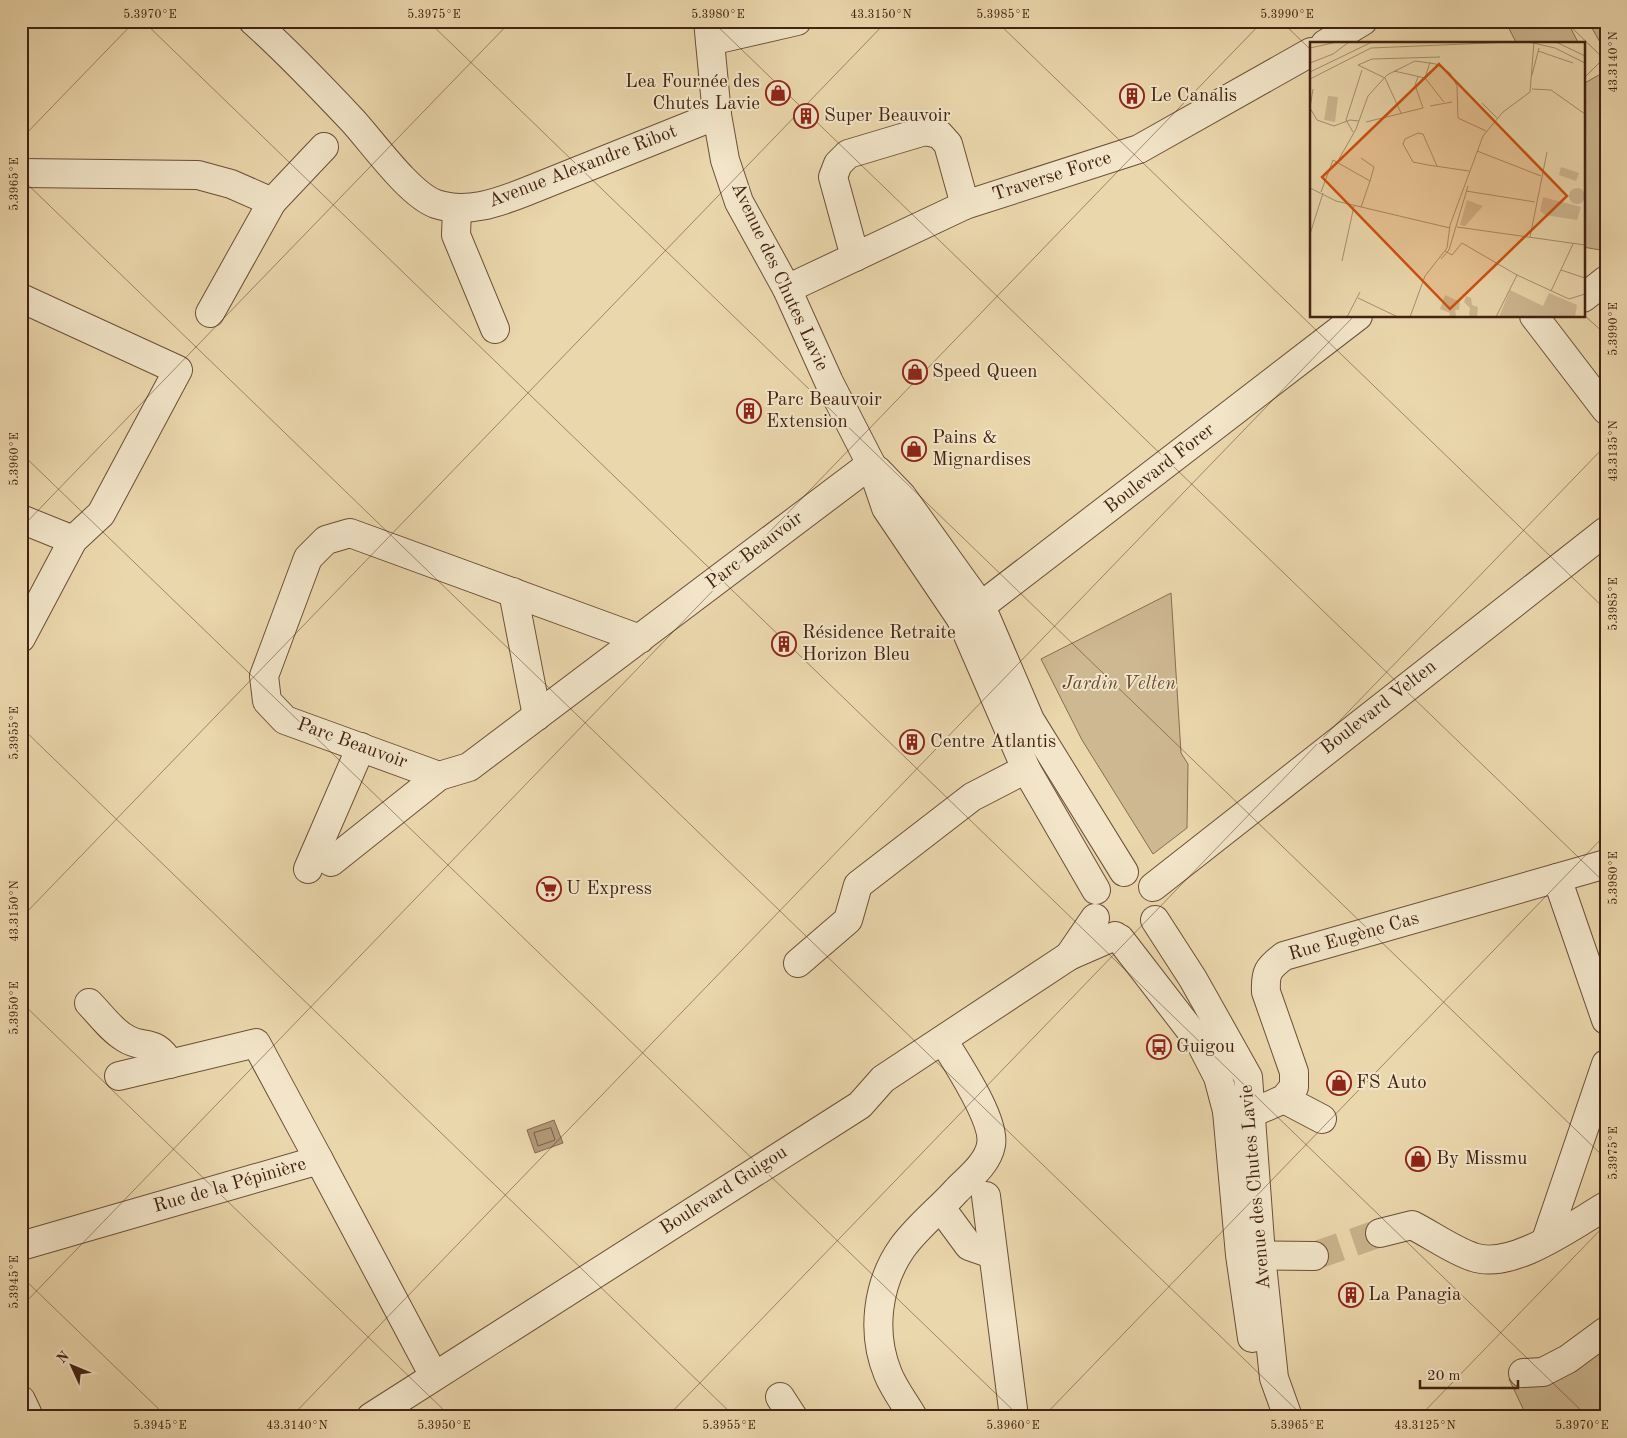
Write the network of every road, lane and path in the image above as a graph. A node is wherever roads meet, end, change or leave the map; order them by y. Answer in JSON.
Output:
{"nodes":[{"id":1,"x":253,"y":21,"type":"edge"},
{"id":2,"x":797,"y":21,"type":"edge"},
{"id":3,"x":1363,"y":21,"type":"edge"},
{"id":4,"x":709,"y":31,"type":"edge"},
{"id":5,"x":1334,"y":37,"type":"edge"},
{"id":6,"x":1310,"y":53,"type":"edge"},
{"id":7,"x":717,"y":115,"type":"junction"},
{"id":8,"x":324,"y":147,"type":"dead end"},
{"id":9,"x":21,"y":173,"type":"edge"},
{"id":10,"x":272,"y":202,"type":"junction"},
{"id":11,"x":965,"y":205,"type":"junction"},
{"id":12,"x":457,"y":208,"type":"junction"},
{"id":13,"x":855,"y":257,"type":"junction"},
{"id":14,"x":1606,"y":280,"type":"edge"},
{"id":15,"x":787,"y":289,"type":"junction"},
{"id":16,"x":1584,"y":297,"type":"edge"},
{"id":17,"x":21,"y":298,"type":"edge"},
{"id":18,"x":210,"y":313,"type":"dead end"},
{"id":19,"x":1355,"y":318,"type":"edge"},
{"id":20,"x":1546,"y":320,"type":"edge"},
{"id":21,"x":495,"y":329,"type":"dead end"},
{"id":22,"x":1606,"y":410,"type":"edge"},
{"id":23,"x":871,"y":464,"type":"junction"},
{"id":24,"x":21,"y":518,"type":"edge"},
{"id":25,"x":1606,"y":531,"type":"edge"},
{"id":26,"x":73,"y":540,"type":"junction"},
{"id":27,"x":514,"y":592,"type":"junction"},
{"id":28,"x":971,"y":613,"type":"junction"},
{"id":29,"x":21,"y":638,"type":"edge"},
{"id":30,"x":640,"y":638,"type":"junction"},
{"id":31,"x":537,"y":716,"type":"junction"},
{"id":32,"x":361,"y":747,"type":"junction"},
{"id":33,"x":1026,"y":769,"type":"junction"},
{"id":34,"x":439,"y":776,"type":"junction"},
{"id":35,"x":1606,"y":864,"type":"edge"},
{"id":36,"x":1124,"y":872,"type":"junction"},
{"id":37,"x":1557,"y":878,"type":"junction"},
{"id":38,"x":1153,"y":887,"type":"junction"},
{"id":39,"x":1096,"y":890,"type":"junction"},
{"id":40,"x":1095,"y":918,"type":"junction"},
{"id":41,"x":1155,"y":920,"type":"junction"},
{"id":42,"x":1117,"y":937,"type":"junction"},
{"id":43,"x":1069,"y":956,"type":"junction"},
{"id":44,"x":798,"y":963,"type":"dead end"},
{"id":45,"x":89,"y":1003,"type":"dead end"},
{"id":46,"x":1606,"y":1020,"type":"edge"},
{"id":47,"x":943,"y":1040,"type":"junction"},
{"id":48,"x":170,"y":1064,"type":"junction"},
{"id":49,"x":1606,"y":1064,"type":"edge"},
{"id":50,"x":119,"y":1076,"type":"dead end"},
{"id":51,"x":1284,"y":1099,"type":"junction"},
{"id":52,"x":1239,"y":1112,"type":"junction"},
{"id":53,"x":1322,"y":1119,"type":"dead end"},
{"id":54,"x":319,"y":1160,"type":"junction"},
{"id":55,"x":986,"y":1196,"type":"dead end"},
{"id":56,"x":1606,"y":1206,"type":"edge"},
{"id":57,"x":941,"y":1208,"type":"junction"},
{"id":58,"x":1380,"y":1234,"type":"tunnel mouth"},
{"id":59,"x":1546,"y":1240,"type":"junction"},
{"id":60,"x":21,"y":1246,"type":"edge"},
{"id":61,"x":992,"y":1254,"type":"junction"},
{"id":62,"x":1251,"y":1255,"type":"junction"},
{"id":63,"x":1314,"y":1256,"type":"tunnel mouth"},
{"id":64,"x":1606,"y":1331,"type":"edge"},
{"id":65,"x":1523,"y":1373,"type":"dead end"},
{"id":66,"x":434,"y":1376,"type":"junction"},
{"id":67,"x":21,"y":1400,"type":"edge"},
{"id":68,"x":380,"y":1414,"type":"edge"},
{"id":69,"x":29,"y":1417,"type":"edge"},
{"id":70,"x":913,"y":1417,"type":"edge"},
{"id":71,"x":1014,"y":1417,"type":"edge"},
{"id":72,"x":1272,"y":1417,"type":"edge"},
{"id":73,"x":1288,"y":1417,"type":"edge"}],
"edges":[{"from":1,"to":12,"type":"street","name":"Avenue Alexandre Ribot"},
{"from":2,"to":4,"type":"street"},
{"from":3,"to":5,"type":"street"},
{"from":4,"to":7,"type":"street","name":"Avenue des Chutes Lavie"},
{"from":6,"to":11,"type":"street","name":"Traverse Force"},
{"from":7,"to":12,"type":"street","name":"Avenue Alexandre Ribot"},
{"from":7,"to":15,"type":"street","name":"Avenue des Chutes Lavie"},
{"from":8,"to":10,"type":"street"},
{"from":9,"to":10,"type":"street"},
{"from":10,"to":18,"type":"street"},
{"from":11,"to":13,"type":"street","name":"Traverse Force"},
{"from":11,"to":13,"type":"street"},
{"from":12,"to":21,"type":"street"},
{"from":13,"to":15,"type":"street","name":"Traverse Force"},
{"from":14,"to":16,"type":"street"},
{"from":15,"to":23,"type":"street","name":"Avenue des Chutes Lavie"},
{"from":17,"to":26,"type":"street"},
{"from":19,"to":28,"type":"street","name":"Boulevard Forer"},
{"from":20,"to":22,"type":"street"},
{"from":23,"to":28,"type":"street","name":"Avenue des Chutes Lavie"},
{"from":23,"to":30,"type":"street","name":"Parc Beauvoir"},
{"from":24,"to":26,"type":"street"},
{"from":25,"to":38,"type":"street","name":"Boulevard Velten"},
{"from":26,"to":29,"type":"street"},
{"from":27,"to":30,"type":"street","name":"Parc Beauvoir"},
{"from":27,"to":31,"type":"street"},
{"from":27,"to":32,"type":"street","name":"Parc Beauvoir"},
{"from":28,"to":33,"type":"street","name":"Avenue des Chutes Lavie"},
{"from":28,"to":36,"type":"street","name":"Avenue des Chutes Lavie"},
{"from":30,"to":31,"type":"street","name":"Parc Beauvoir"},
{"from":31,"to":34,"type":"street","name":"Parc Beauvoir"},
{"from":32,"to":34,"type":"street","name":"Parc Beauvoir"},
{"from":32,"to":34,"type":"street"},
{"from":33,"to":39,"type":"street","name":"Avenue des Chutes Lavie"},
{"from":33,"to":44,"type":"street"},
{"from":35,"to":37,"type":"street","name":"Rue Eugène Cas"},
{"from":36,"to":38,"type":"street"},
{"from":36,"to":39,"type":"street"},
{"from":37,"to":46,"type":"street"},
{"from":37,"to":51,"type":"street","name":"Rue Eugène Cas"},
{"from":38,"to":41,"type":"street"},
{"from":39,"to":40,"type":"street"},
{"from":40,"to":42,"type":"street"},
{"from":40,"to":43,"type":"street","name":"Boulevard Guigou"},
{"from":41,"to":42,"type":"street"},
{"from":41,"to":52,"type":"street","name":"Avenue des Chutes Lavie"},
{"from":42,"to":43,"type":"street","name":"Boulevard Guigou"},
{"from":42,"to":52,"type":"street","name":"Avenue des Chutes Lavie"},
{"from":43,"to":47,"type":"street","name":"Boulevard Guigou"},
{"from":45,"to":48,"type":"street"},
{"from":47,"to":57,"type":"street"},
{"from":47,"to":66,"type":"street","name":"Boulevard Guigou"},
{"from":48,"to":50,"type":"street"},
{"from":48,"to":54,"type":"street"},
{"from":49,"to":59,"type":"street"},
{"from":51,"to":52,"type":"street"},
{"from":51,"to":53,"type":"street"},
{"from":52,"to":62,"type":"street","name":"Avenue des Chutes Lavie"},
{"from":54,"to":60,"type":"street","name":"Rue de la Pépinière"},
{"from":54,"to":66,"type":"street","name":"Rue de la Pépinière"},
{"from":55,"to":61,"type":"street"},
{"from":56,"to":59,"type":"street"},
{"from":57,"to":61,"type":"street"},
{"from":57,"to":70,"type":"street"},
{"from":58,"to":59,"type":"street"},
{"from":61,"to":71,"type":"street"},
{"from":62,"to":63,"type":"street"},
{"from":62,"to":72,"type":"street","name":"Avenue des Chutes Lavie"},
{"from":62,"to":73,"type":"street","name":"Avenue des Chutes Lavie"},
{"from":64,"to":65,"type":"street"},
{"from":66,"to":68,"type":"street","name":"Boulevard Guigou"},
{"from":67,"to":69,"type":"street"}]}
